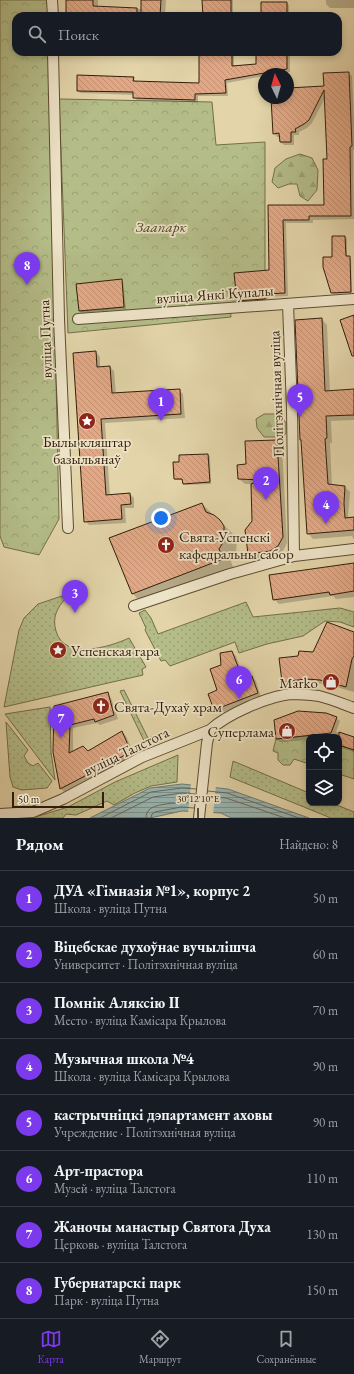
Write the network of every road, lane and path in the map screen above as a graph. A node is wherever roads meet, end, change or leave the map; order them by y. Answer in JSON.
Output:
{"nodes":[{"id":1,"x":52,"y":0,"type":"edge"},
{"id":2,"x":53,"y":12,"type":"edge"},
{"id":3,"x":53,"y":56,"type":"edge"},
{"id":4,"x":354,"y":300,"type":"edge"},
{"id":5,"x":288,"y":304,"type":"junction"},
{"id":6,"x":78,"y":319,"type":"dead end"},
{"id":7,"x":68,"y":528,"type":"dead end"},
{"id":8,"x":354,"y":549,"type":"edge"},
{"id":9,"x":294,"y":556,"type":"junction"},
{"id":10,"x":134,"y":606,"type":"dead end"},
{"id":11,"x":354,"y":708,"type":"edge"},
{"id":12,"x":210,"y":730,"type":"junction"},
{"id":13,"x":0,"y":814,"type":"edge"},
{"id":14,"x":199,"y":818,"type":"edge"}],
"edges":[{"from":1,"to":2,"type":"street"},
{"from":3,"to":7,"type":"street","name":"вуліца Путна"},
{"from":4,"to":5,"type":"street","name":"вуліца Янкі Купалы"},
{"from":5,"to":6,"type":"street","name":"вуліца Янкі Купалы"},
{"from":5,"to":9,"type":"street","name":"Політэхнічная вуліца"},
{"from":8,"to":9,"type":"street"},
{"from":9,"to":10,"type":"street"},
{"from":11,"to":12,"type":"street","name":"вуліца Талстога"},
{"from":12,"to":13,"type":"street","name":"вуліца Талстога"},
{"from":12,"to":14,"type":"street"}]}
